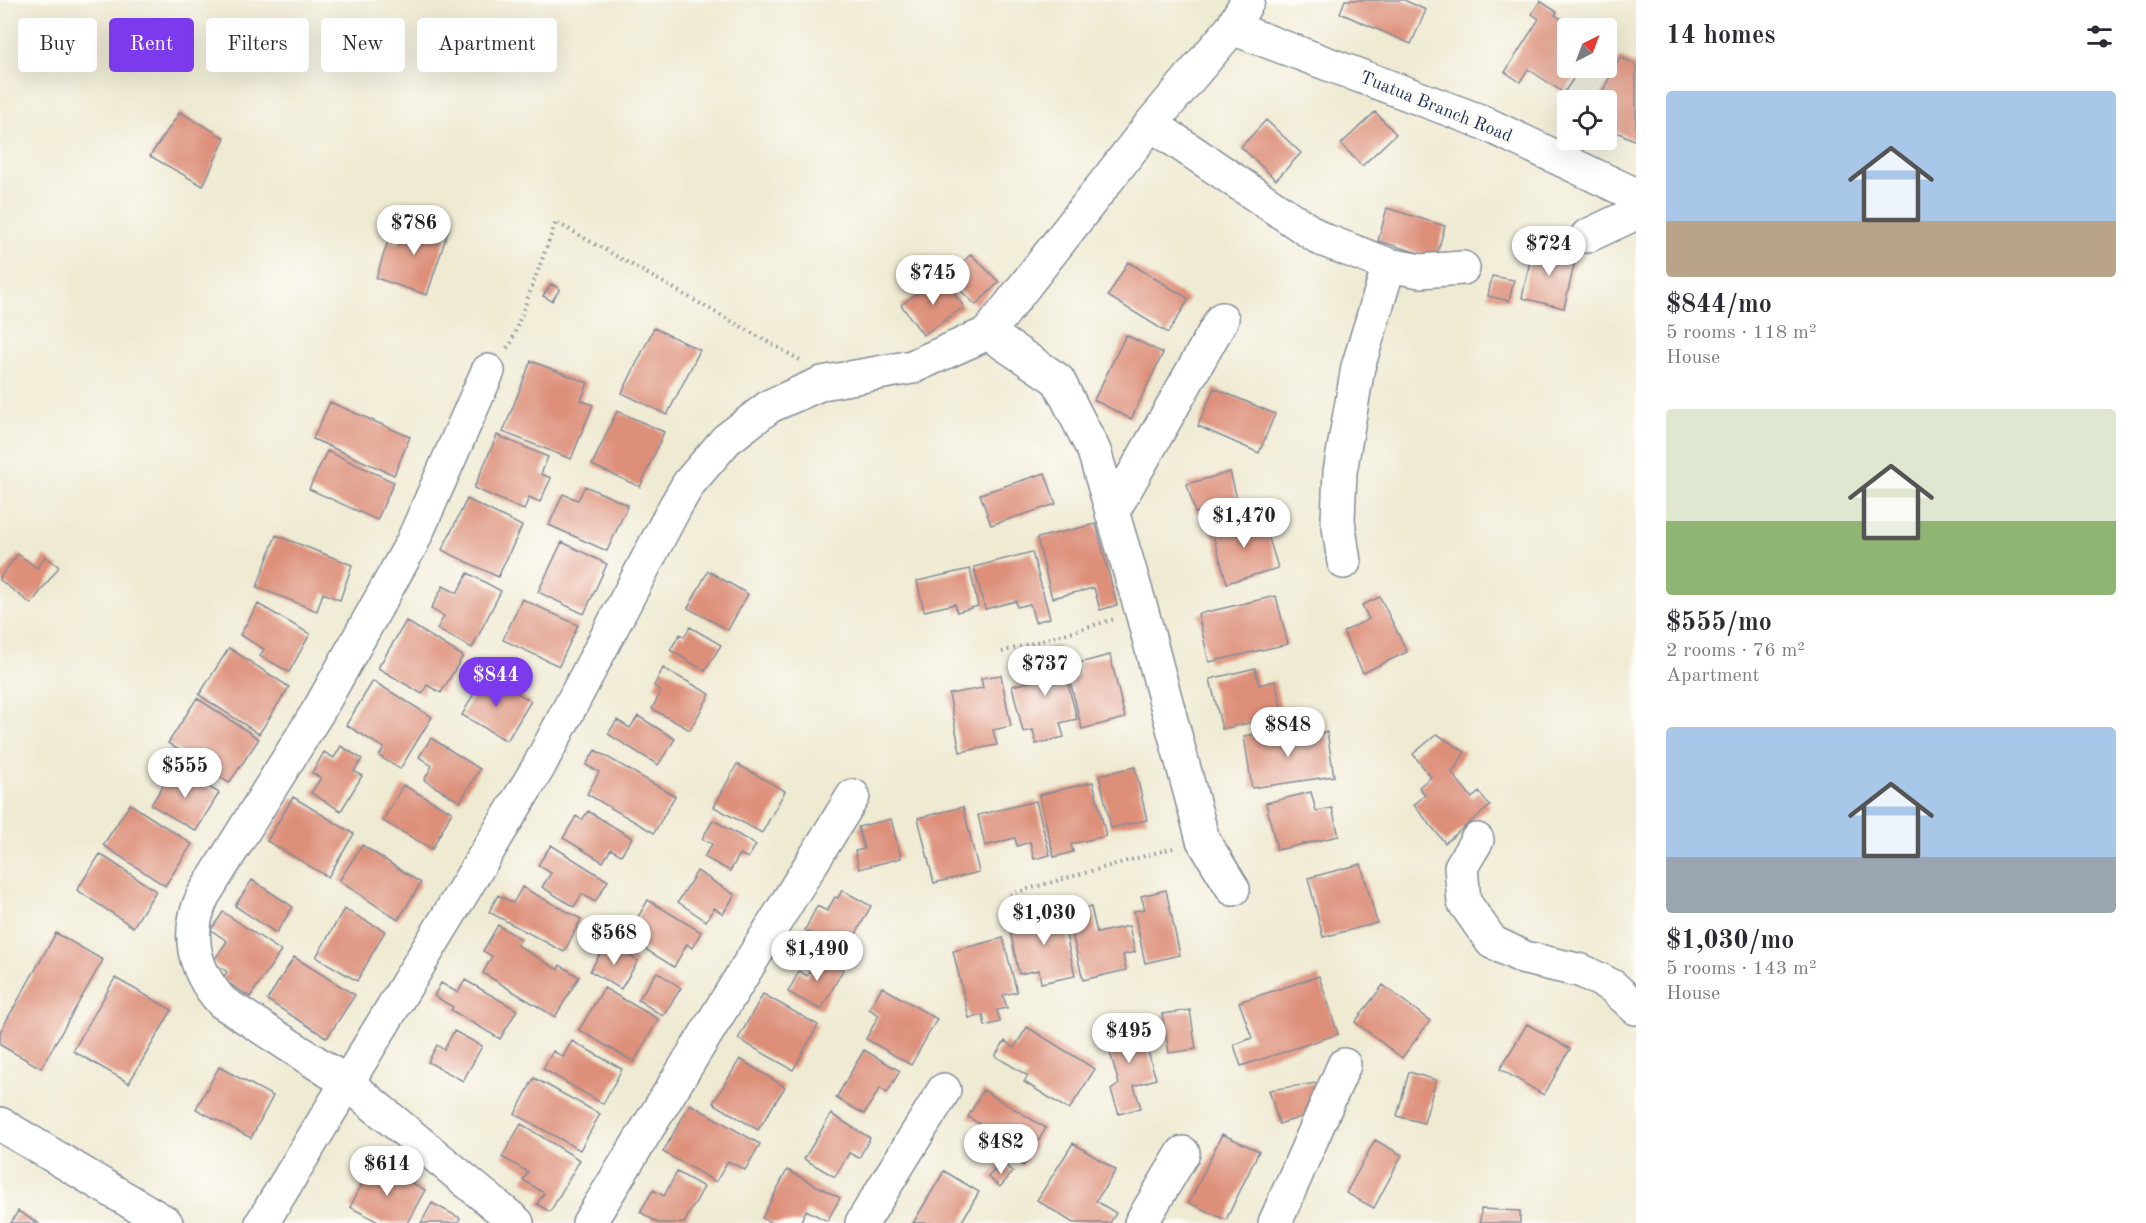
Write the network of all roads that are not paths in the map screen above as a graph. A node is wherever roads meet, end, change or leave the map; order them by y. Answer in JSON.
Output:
{"nodes":[{"id":1,"x":1248,"y":0,"type":"edge"},
{"id":2,"x":1232,"y":28,"type":"junction"},
{"id":3,"x":1151,"y":124,"type":"junction"},
{"id":4,"x":1636,"y":195,"type":"edge"},
{"id":5,"x":1636,"y":213,"type":"edge"},
{"id":6,"x":1587,"y":236,"type":"dead end"},
{"id":7,"x":1389,"y":266,"type":"junction"},
{"id":8,"x":1463,"y":268,"type":"dead end"},
{"id":9,"x":1222,"y":319,"type":"dead end"},
{"id":10,"x":988,"y":333,"type":"junction"},
{"id":11,"x":488,"y":371,"type":"road end"},
{"id":12,"x":1112,"y":513,"type":"junction"},
{"id":13,"x":1344,"y":562,"type":"dead end"},
{"id":14,"x":853,"y":796,"type":"dead end"},
{"id":15,"x":1478,"y":840,"type":"dead end"},
{"id":16,"x":1233,"y":889,"type":"dead end"},
{"id":17,"x":1636,"y":1008,"type":"edge"},
{"id":18,"x":1344,"y":1065,"type":"dead end"},
{"id":19,"x":346,"y":1082,"type":"junction"},
{"id":20,"x":944,"y":1090,"type":"dead end"},
{"id":21,"x":0,"y":1124,"type":"edge"},
{"id":22,"x":1184,"y":1153,"type":"dead end"},
{"id":23,"x":166,"y":1223,"type":"edge"},
{"id":24,"x":262,"y":1223,"type":"edge"},
{"id":25,"x":517,"y":1223,"type":"edge"},
{"id":26,"x":589,"y":1223,"type":"edge"},
{"id":27,"x":862,"y":1223,"type":"edge"},
{"id":28,"x":1141,"y":1223,"type":"edge"},
{"id":29,"x":1275,"y":1223,"type":"edge"}],
"edges":[{"from":1,"to":2,"type":"street"},
{"from":2,"to":3,"type":"street"},
{"from":2,"to":4,"type":"street","name":"Tuatua Branch Road"},
{"from":3,"to":7,"type":"street"},
{"from":3,"to":10,"type":"street"},
{"from":5,"to":6,"type":"street"},
{"from":7,"to":8,"type":"street"},
{"from":7,"to":13,"type":"street"},
{"from":9,"to":12,"type":"street"},
{"from":10,"to":12,"type":"street"},
{"from":10,"to":19,"type":"street"},
{"from":11,"to":19,"type":"street"},
{"from":12,"to":16,"type":"street"},
{"from":14,"to":26,"type":"street"},
{"from":15,"to":17,"type":"street"},
{"from":18,"to":29,"type":"street"},
{"from":19,"to":24,"type":"street"},
{"from":19,"to":25,"type":"street"},
{"from":20,"to":27,"type":"street"},
{"from":21,"to":23,"type":"street"},
{"from":22,"to":28,"type":"street"}]}
